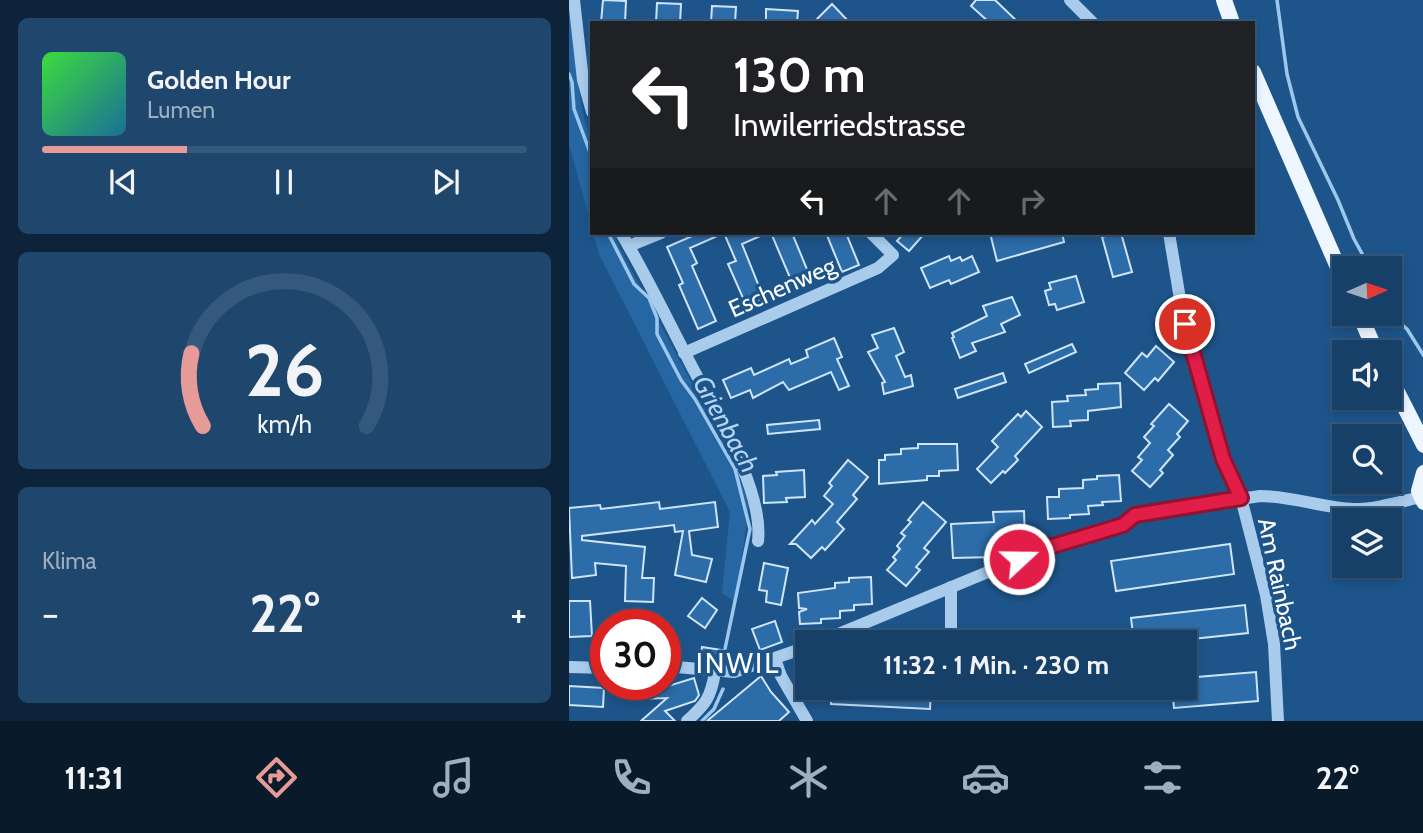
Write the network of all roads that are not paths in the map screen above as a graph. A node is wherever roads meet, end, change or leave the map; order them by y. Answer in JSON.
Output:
{"nodes":[{"id":1,"x":574,"y":0,"type":"edge"},
{"id":2,"x":1070,"y":0,"type":"edge"},
{"id":3,"x":1223,"y":0,"type":"edge"},
{"id":4,"x":1091,"y":21,"type":"edge"},
{"id":5,"x":1231,"y":21,"type":"edge"},
{"id":6,"x":1255,"y":77,"type":"edge"},
{"id":7,"x":590,"y":105,"type":"edge"},
{"id":8,"x":622,"y":235,"type":"edge"},
{"id":9,"x":656,"y":235,"type":"edge"},
{"id":10,"x":873,"y":235,"type":"edge"},
{"id":11,"x":1169,"y":235,"type":"edge"},
{"id":12,"x":629,"y":246,"type":"junction"},
{"id":13,"x":1333,"y":256,"type":"edge"},
{"id":14,"x":684,"y":353,"type":"junction"},
{"id":15,"x":1402,"y":402,"type":"edge"},
{"id":16,"x":1423,"y":445,"type":"edge"},
{"id":17,"x":1423,"y":473,"type":"edge"},
{"id":18,"x":1241,"y":498,"type":"junction"},
{"id":19,"x":1422,"y":500,"type":"edge"},
{"id":20,"x":758,"y":541,"type":"dead end"},
{"id":21,"x":951,"y":587,"type":"junction"},
{"id":22,"x":848,"y":630,"type":"edge"},
{"id":23,"x":951,"y":630,"type":"edge"},
{"id":24,"x":795,"y":652,"type":"edge"},
{"id":25,"x":775,"y":659,"type":"junction"},
{"id":26,"x":569,"y":667,"type":"edge"},
{"id":27,"x":590,"y":668,"type":"edge"},
{"id":28,"x":681,"y":668,"type":"edge"},
{"id":29,"x":721,"y":672,"type":"junction"},
{"id":30,"x":687,"y":721,"type":"edge"},
{"id":31,"x":807,"y":721,"type":"edge"},
{"id":32,"x":1278,"y":721,"type":"edge"}],
"edges":[{"from":1,"to":7,"type":"street"},
{"from":2,"to":4,"type":"street"},
{"from":3,"to":5,"type":"main road"},
{"from":6,"to":13,"type":"main road"},
{"from":8,"to":12,"type":"street"},
{"from":9,"to":12,"type":"street"},
{"from":10,"to":14,"type":"street","name":"Eschenweg"},
{"from":11,"to":18,"type":"street","name":"Am Rainbach"},
{"from":12,"to":14,"type":"street"},
{"from":14,"to":20,"type":"street"},
{"from":15,"to":16,"type":"main road"},
{"from":17,"to":19,"type":"main road"},
{"from":18,"to":19,"type":"street"},
{"from":18,"to":21,"type":"street"},
{"from":18,"to":32,"type":"street","name":"Am Rainbach"},
{"from":21,"to":22,"type":"street"},
{"from":21,"to":23,"type":"street"},
{"from":24,"to":25,"type":"street"},
{"from":25,"to":29,"type":"street"},
{"from":25,"to":31,"type":"street"},
{"from":26,"to":27,"type":"street"},
{"from":28,"to":29,"type":"street"},
{"from":29,"to":30,"type":"street"}]}
